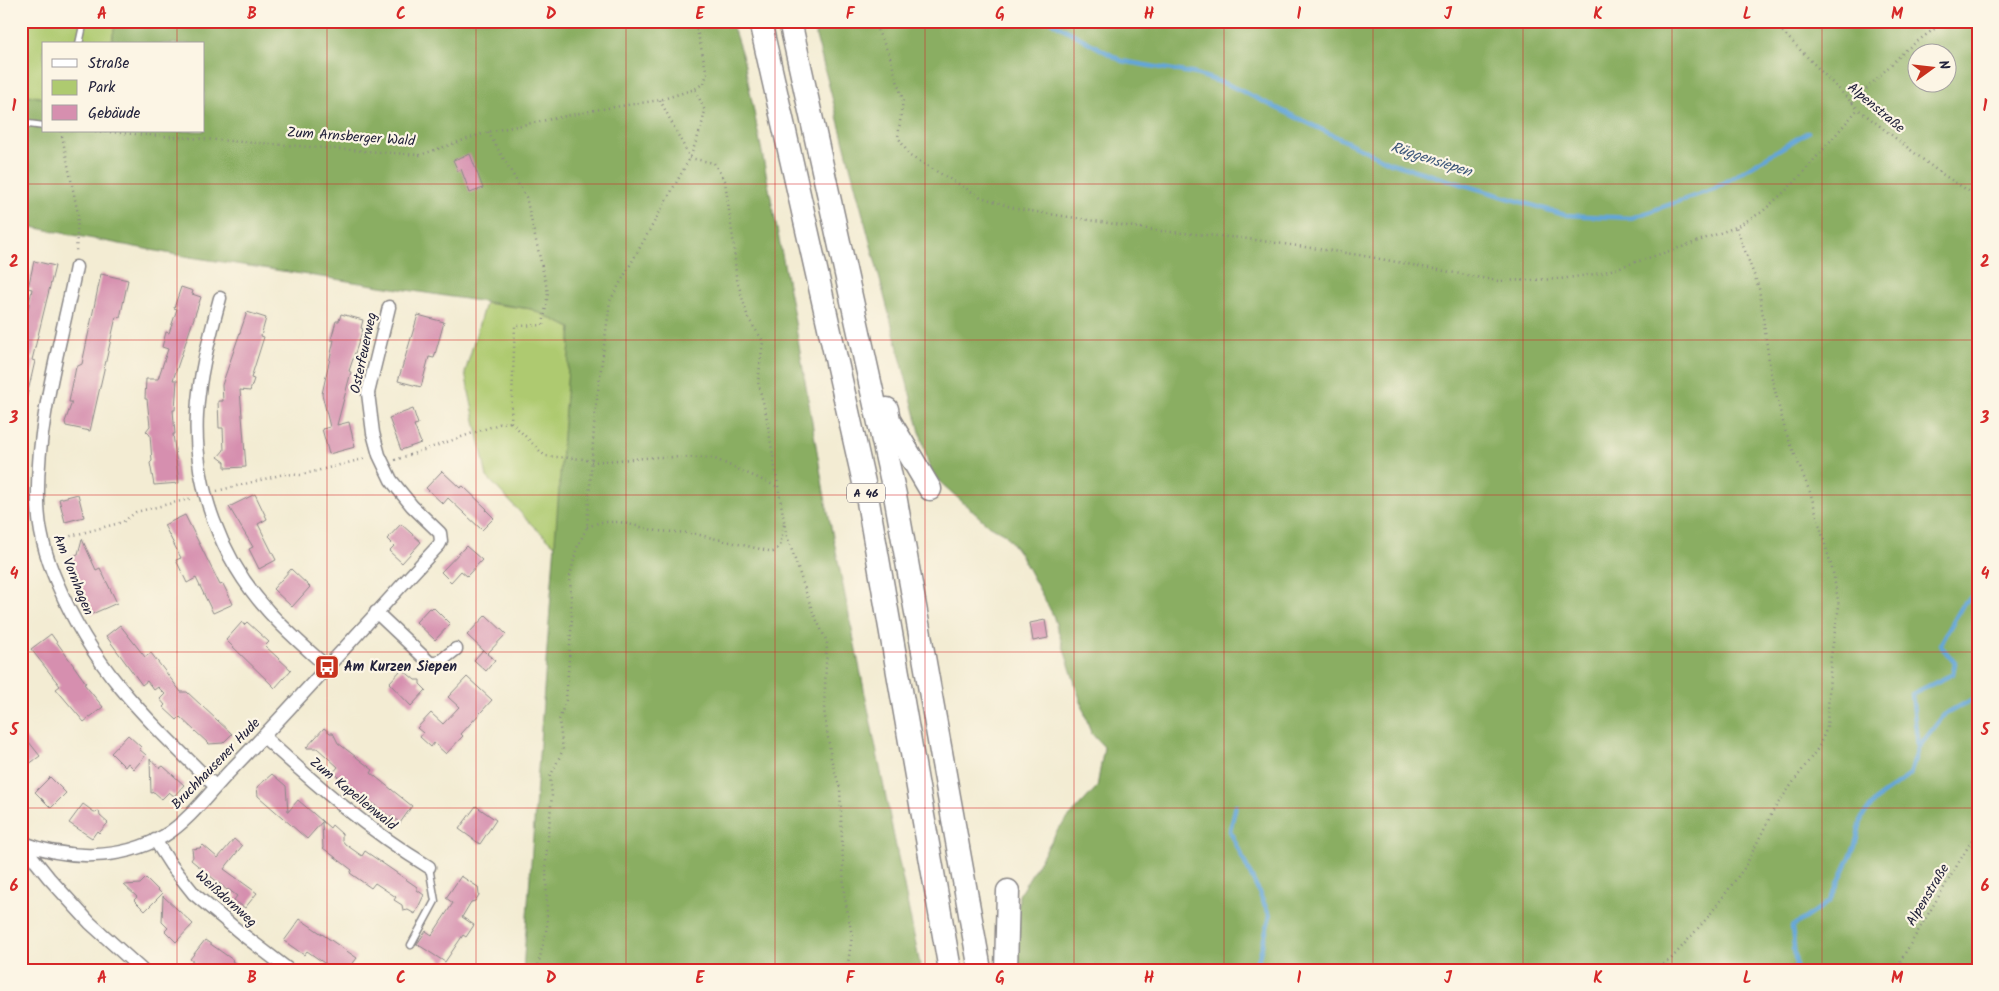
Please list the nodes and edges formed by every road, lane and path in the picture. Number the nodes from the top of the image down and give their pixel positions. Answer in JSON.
{"nodes":[{"id":1,"x":84,"y":21,"type":"edge"},
{"id":2,"x":695,"y":21,"type":"edge"},
{"id":3,"x":760,"y":21,"type":"edge"},
{"id":4,"x":790,"y":21,"type":"edge"},
{"id":5,"x":873,"y":21,"type":"edge"},
{"id":6,"x":1772,"y":21,"type":"edge"},
{"id":7,"x":1945,"y":21,"type":"edge"},
{"id":8,"x":79,"y":42,"type":"edge"},
{"id":9,"x":696,"y":88,"type":"junction"},
{"id":10,"x":660,"y":100,"type":"junction"},
{"id":11,"x":1852,"y":103,"type":"junction"},
{"id":12,"x":1858,"y":109,"type":"junction"},
{"id":13,"x":21,"y":123,"type":"edge"},
{"id":14,"x":42,"y":126,"type":"edge"},
{"id":15,"x":61,"y":132,"type":"edge"},
{"id":16,"x":109,"y":132,"type":"edge"},
{"id":17,"x":488,"y":132,"type":"junction"},
{"id":18,"x":690,"y":158,"type":"junction"},
{"id":19,"x":1978,"y":197,"type":"edge"},
{"id":20,"x":1736,"y":227,"type":"junction"},
{"id":21,"x":76,"y":267,"type":"joint"},
{"id":22,"x":846,"y":272,"type":"junction"},
{"id":23,"x":220,"y":298,"type":"dead end"},
{"id":24,"x":389,"y":307,"type":"dead end"},
{"id":25,"x":511,"y":422,"type":"junction"},
{"id":26,"x":379,"y":455,"type":"junction"},
{"id":27,"x":592,"y":462,"type":"junction"},
{"id":28,"x":778,"y":487,"type":"junction"},
{"id":29,"x":930,"y":489,"type":"dead end"},
{"id":30,"x":206,"y":494,"type":"junction"},
{"id":31,"x":784,"y":522,"type":"junction"},
{"id":32,"x":587,"y":527,"type":"junction"},
{"id":33,"x":43,"y":544,"type":"junction"},
{"id":34,"x":387,"y":601,"type":"joint"},
{"id":35,"x":376,"y":612,"type":"junction"},
{"id":36,"x":456,"y":649,"type":"dead end"},
{"id":37,"x":327,"y":667,"type":"junction"},
{"id":38,"x":264,"y":737,"type":"junction"},
{"id":39,"x":216,"y":786,"type":"junction"},
{"id":40,"x":1978,"y":830,"type":"edge"},
{"id":41,"x":155,"y":840,"type":"junction"},
{"id":42,"x":21,"y":843,"type":"edge"},
{"id":43,"x":429,"y":867,"type":"joint"},
{"id":44,"x":1008,"y":891,"type":"dead end"},
{"id":45,"x":411,"y":945,"type":"dead end"},
{"id":46,"x":142,"y":970,"type":"edge"},
{"id":47,"x":289,"y":970,"type":"edge"},
{"id":48,"x":537,"y":970,"type":"edge"},
{"id":49,"x":847,"y":970,"type":"edge"},
{"id":50,"x":950,"y":970,"type":"edge"},
{"id":51,"x":980,"y":970,"type":"edge"},
{"id":52,"x":1006,"y":970,"type":"edge"},
{"id":53,"x":1655,"y":970,"type":"edge"},
{"id":54,"x":1895,"y":970,"type":"edge"}],
"edges":[{"from":1,"to":8,"type":"lane"},
{"from":2,"to":9,"type":"path"},
{"from":3,"to":50,"type":"highway","number":"A 46"},
{"from":4,"to":22,"type":"highway","number":"A 46"},
{"from":5,"to":20,"type":"path"},
{"from":6,"to":11,"type":"path","name":"Alpenstraße"},
{"from":7,"to":11,"type":"path"},
{"from":9,"to":10,"type":"path","name":"Zum Arnsberger Wald"},
{"from":9,"to":18,"type":"path"},
{"from":10,"to":17,"type":"path","name":"Zum Arnsberger Wald"},
{"from":10,"to":18,"type":"path"},
{"from":11,"to":12,"type":"path","name":"Alpenstraße"},
{"from":12,"to":19,"type":"path","name":"Alpenstraße"},
{"from":12,"to":20,"type":"path"},
{"from":13,"to":14,"type":"lane"},
{"from":15,"to":21,"type":"path"},
{"from":16,"to":17,"type":"path","name":"Zum Arnsberger Wald"},
{"from":17,"to":25,"type":"path"},
{"from":18,"to":27,"type":"path"},
{"from":18,"to":28,"type":"path"},
{"from":20,"to":53,"type":"path"},
{"from":21,"to":33,"type":"street","name":"Am Vornhagen"},
{"from":22,"to":29,"type":"highway"},
{"from":22,"to":51,"type":"highway","number":"A 46"},
{"from":23,"to":30,"type":"street"},
{"from":24,"to":26,"type":"street","name":"Osterfeuerweg"},
{"from":25,"to":26,"type":"path"},
{"from":25,"to":27,"type":"path"},
{"from":26,"to":30,"type":"path"},
{"from":26,"to":34,"type":"street","name":"Osterfeuerweg"},
{"from":27,"to":28,"type":"path"},
{"from":27,"to":32,"type":"path"},
{"from":28,"to":31,"type":"path"},
{"from":30,"to":33,"type":"path"},
{"from":30,"to":37,"type":"street"},
{"from":31,"to":32,"type":"path"},
{"from":31,"to":49,"type":"path"},
{"from":32,"to":48,"type":"path"},
{"from":33,"to":39,"type":"street","name":"Am Vornhagen"},
{"from":34,"to":35,"type":"street","name":"Bruchhausener Hude"},
{"from":35,"to":36,"type":"street"},
{"from":35,"to":37,"type":"street","name":"Bruchhausener Hude"},
{"from":37,"to":38,"type":"street","name":"Bruchhausener Hude"},
{"from":38,"to":39,"type":"street","name":"Bruchhausener Hude"},
{"from":38,"to":43,"type":"street","name":"Zum Kapellenwald"},
{"from":39,"to":41,"type":"street","name":"Bruchhausener Hude"},
{"from":40,"to":54,"type":"path","name":"Alpenstraße"},
{"from":41,"to":42,"type":"street","name":"Bruchhausener Hude"},
{"from":41,"to":47,"type":"street","name":"Weißdornweg"},
{"from":42,"to":46,"type":"street"},
{"from":43,"to":45,"type":"lane"},
{"from":44,"to":52,"type":"highway"}]}
